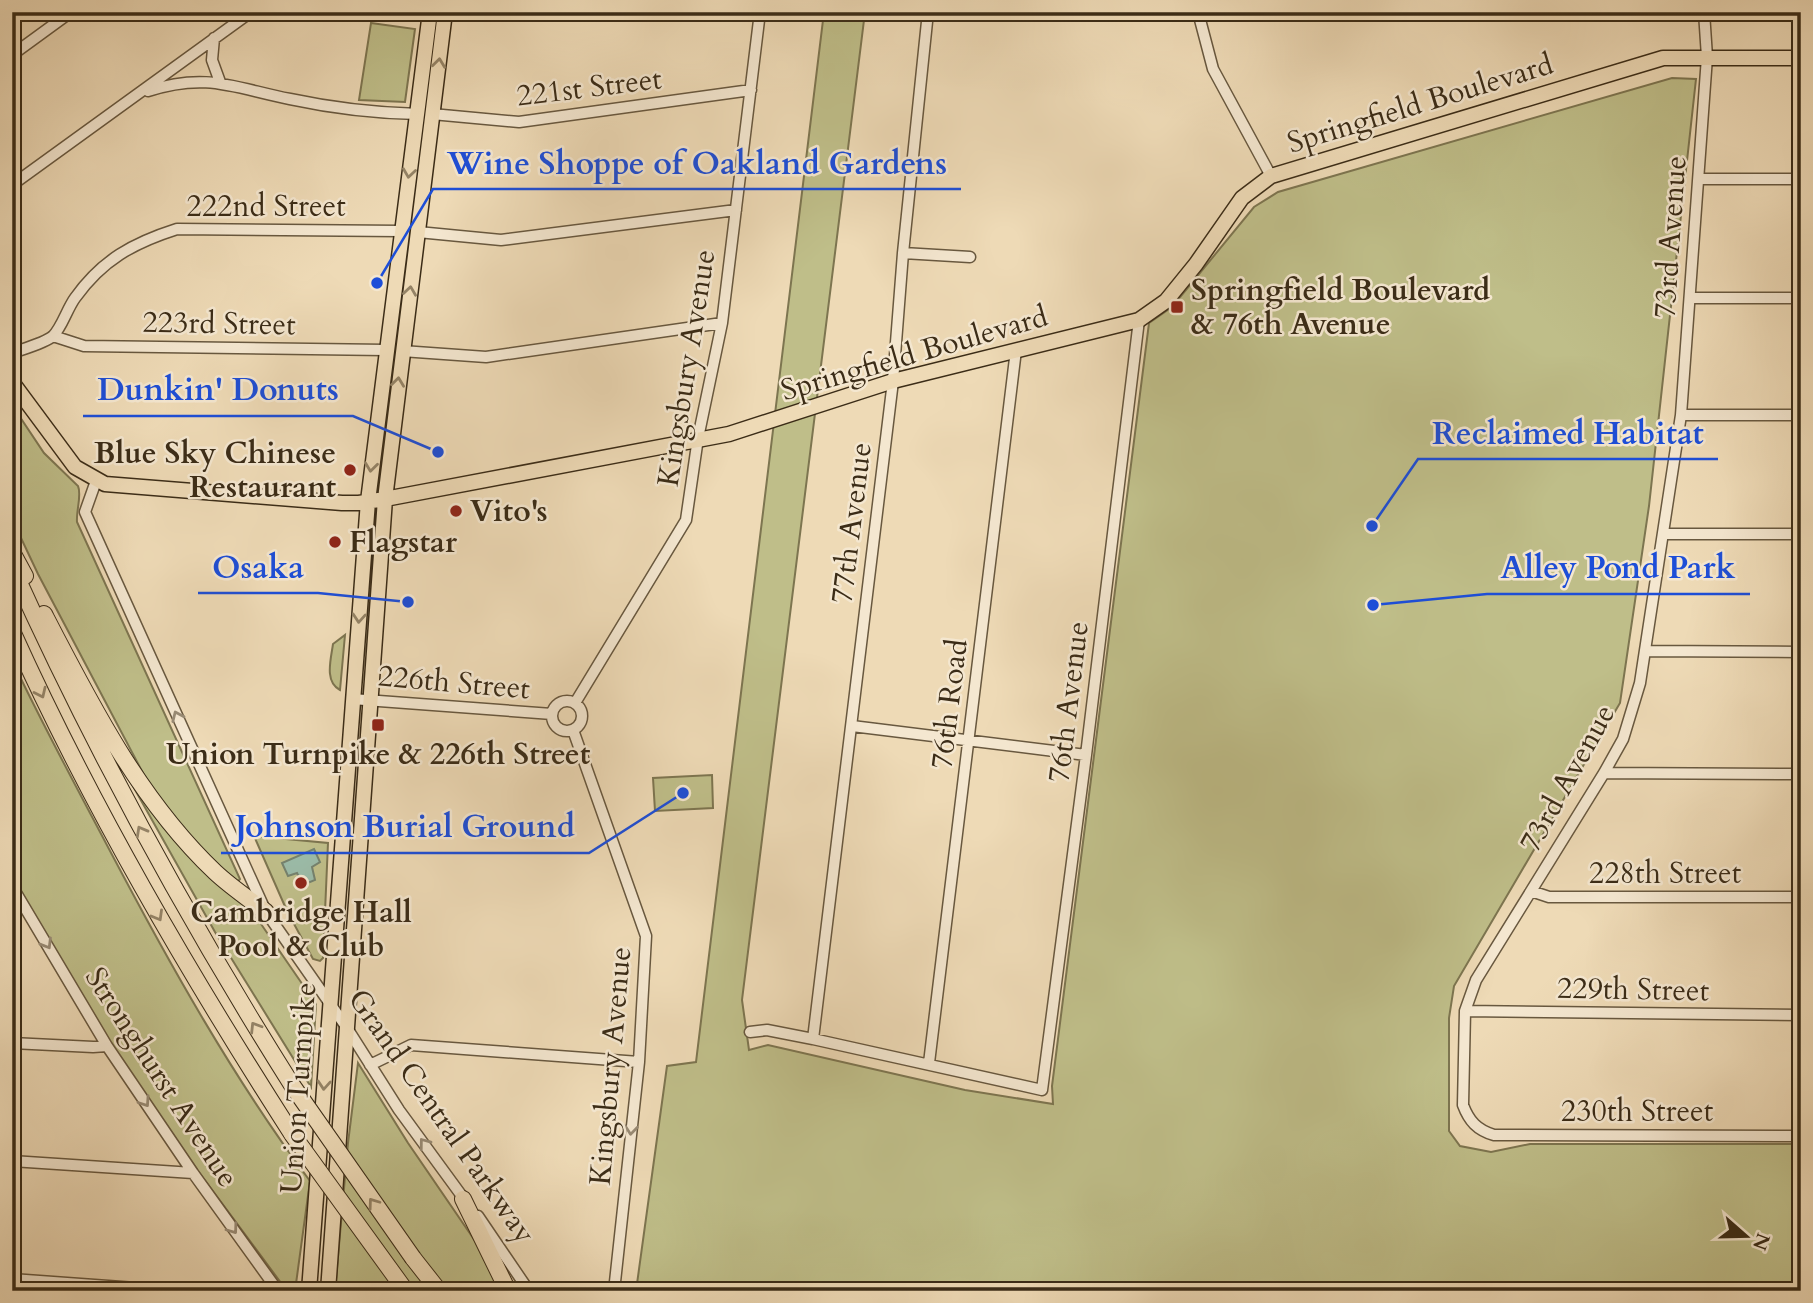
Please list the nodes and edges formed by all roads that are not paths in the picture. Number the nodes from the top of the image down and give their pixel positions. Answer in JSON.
{"nodes":[{"id":1,"x":71,"y":12,"type":"edge"},
{"id":2,"x":251,"y":12,"type":"edge"},
{"id":3,"x":430,"y":12,"type":"edge"},
{"id":4,"x":445,"y":12,"type":"edge"},
{"id":5,"x":760,"y":12,"type":"edge"},
{"id":6,"x":928,"y":12,"type":"edge"},
{"id":7,"x":1198,"y":12,"type":"edge"},
{"id":8,"x":1704,"y":12,"type":"edge"},
{"id":9,"x":214,"y":38,"type":"junction"},
{"id":10,"x":12,"y":55,"type":"edge"},
{"id":11,"x":1707,"y":57,"type":"junction"},
{"id":12,"x":1801,"y":58,"type":"edge"},
{"id":13,"x":220,"y":82,"type":"junction"},
{"id":14,"x":751,"y":90,"type":"junction"},
{"id":15,"x":139,"y":94,"type":"junction"},
{"id":16,"x":425,"y":114,"type":"junction"},
{"id":17,"x":1270,"y":176,"type":"junction"},
{"id":18,"x":1699,"y":179,"type":"junction"},
{"id":19,"x":1801,"y":179,"type":"edge"},
{"id":20,"x":12,"y":185,"type":"edge"},
{"id":21,"x":736,"y":210,"type":"junction"},
{"id":22,"x":401,"y":231,"type":"junction"},
{"id":23,"x":418,"y":232,"type":"junction"},
{"id":24,"x":903,"y":253,"type":"junction"},
{"id":25,"x":970,"y":257,"type":"dead end"},
{"id":26,"x":1690,"y":298,"type":"junction"},
{"id":27,"x":1801,"y":298,"type":"edge"},
{"id":28,"x":1139,"y":320,"type":"junction"},
{"id":29,"x":722,"y":323,"type":"junction"},
{"id":30,"x":53,"y":336,"type":"junction"},
{"id":31,"x":386,"y":350,"type":"junction"},
{"id":32,"x":1016,"y":350,"type":"junction"},
{"id":33,"x":402,"y":351,"type":"junction"},
{"id":34,"x":12,"y":353,"type":"edge"},
{"id":35,"x":12,"y":382,"type":"edge"},
{"id":36,"x":893,"y":382,"type":"junction"},
{"id":37,"x":1681,"y":415,"type":"junction"},
{"id":38,"x":1801,"y":415,"type":"edge"},
{"id":39,"x":698,"y":438,"type":"junction"},
{"id":40,"x":96,"y":481,"type":"junction"},
{"id":41,"x":385,"y":499,"type":"junction"},
{"id":42,"x":368,"y":501,"type":"junction"},
{"id":43,"x":1663,"y":534,"type":"junction"},
{"id":44,"x":1801,"y":534,"type":"edge"},
{"id":45,"x":12,"y":552,"type":"edge"},
{"id":46,"x":12,"y":568,"type":"edge"},
{"id":47,"x":12,"y":631,"type":"edge"},
{"id":48,"x":1646,"y":651,"type":"junction"},
{"id":49,"x":1801,"y":652,"type":"edge"},
{"id":50,"x":352,"y":699,"type":"junction"},
{"id":51,"x":371,"y":700,"type":"junction"},
{"id":52,"x":575,"y":703,"type":"junction"},
{"id":53,"x":552,"y":714,"type":"junction"},
{"id":54,"x":852,"y":726,"type":"junction"},
{"id":55,"x":573,"y":730,"type":"junction"},
{"id":56,"x":969,"y":740,"type":"junction"},
{"id":57,"x":1086,"y":755,"type":"junction"},
{"id":58,"x":1604,"y":774,"type":"junction"},
{"id":59,"x":1801,"y":774,"type":"edge"},
{"id":60,"x":12,"y":886,"type":"edge"},
{"id":61,"x":1531,"y":891,"type":"junction"},
{"id":62,"x":1801,"y":897,"type":"edge"},
{"id":63,"x":266,"y":912,"type":"junction"},
{"id":64,"x":330,"y":1003,"type":"junction"},
{"id":65,"x":1465,"y":1011,"type":"junction"},
{"id":66,"x":1801,"y":1015,"type":"edge"},
{"id":67,"x":347,"y":1028,"type":"junction"},
{"id":68,"x":750,"y":1032,"type":"dead end"},
{"id":69,"x":813,"y":1039,"type":"junction"},
{"id":70,"x":12,"y":1043,"type":"edge"},
{"id":71,"x":107,"y":1046,"type":"junction"},
{"id":72,"x":639,"y":1062,"type":"junction"},
{"id":73,"x":929,"y":1063,"type":"junction"},
{"id":74,"x":370,"y":1065,"type":"junction"},
{"id":75,"x":1476,"y":1126,"type":"joint"},
{"id":76,"x":1801,"y":1136,"type":"edge"},
{"id":77,"x":12,"y":1161,"type":"edge"},
{"id":78,"x":193,"y":1173,"type":"junction"},
{"id":79,"x":463,"y":1199,"type":"junction"},
{"id":80,"x":12,"y":1279,"type":"edge"},
{"id":81,"x":406,"y":1290,"type":"edge"},
{"id":82,"x":177,"y":1291,"type":"edge"},
{"id":83,"x":278,"y":1291,"type":"edge"},
{"id":84,"x":309,"y":1291,"type":"edge"},
{"id":85,"x":328,"y":1291,"type":"edge"},
{"id":86,"x":439,"y":1291,"type":"edge"},
{"id":87,"x":509,"y":1291,"type":"edge"},
{"id":88,"x":529,"y":1291,"type":"edge"},
{"id":89,"x":614,"y":1291,"type":"edge"}],
"edges":[{"from":1,"to":10,"type":"street"},
{"from":2,"to":9,"type":"street"},
{"from":3,"to":16,"type":"main road","name":"Union Turnpike"},
{"from":16,"to":4,"type":"main road","name":"Union Turnpike","one_way":true},
{"from":5,"to":14,"type":"street","name":"Kingsbury Avenue"},
{"from":6,"to":24,"type":"street","name":"77th Avenue"},
{"from":7,"to":17,"type":"street"},
{"from":8,"to":11,"type":"street","name":"73rd Avenue"},
{"from":9,"to":13,"type":"street"},
{"from":9,"to":15,"type":"street"},
{"from":11,"to":12,"type":"main road","name":"Springfield Boulevard"},
{"from":11,"to":17,"type":"main road","name":"Springfield Boulevard"},
{"from":11,"to":18,"type":"street","name":"73rd Avenue"},
{"from":13,"to":15,"type":"street","name":"221st Street"},
{"from":13,"to":16,"type":"street","name":"221st Street"},
{"from":14,"to":16,"type":"street","name":"221st Street"},
{"from":14,"to":21,"type":"street","name":"Kingsbury Avenue"},
{"from":15,"to":20,"type":"street"},
{"from":16,"to":22,"type":"main road","name":"Union Turnpike","one_way":true},
{"from":16,"to":23,"type":"main road","name":"Union Turnpike"},
{"from":17,"to":28,"type":"main road","name":"Springfield Boulevard"},
{"from":18,"to":19,"type":"street"},
{"from":18,"to":26,"type":"street","name":"73rd Avenue"},
{"from":21,"to":23,"type":"street"},
{"from":21,"to":29,"type":"street","name":"Kingsbury Avenue"},
{"from":22,"to":30,"type":"street","name":"222nd Street"},
{"from":22,"to":31,"type":"main road","name":"Union Turnpike"},
{"from":33,"to":23,"type":"main road","name":"Union Turnpike","one_way":true},
{"from":24,"to":25,"type":"street"},
{"from":24,"to":36,"type":"street","name":"77th Avenue"},
{"from":26,"to":27,"type":"street"},
{"from":26,"to":37,"type":"street","name":"73rd Avenue"},
{"from":28,"to":32,"type":"main road","name":"Springfield Boulevard"},
{"from":28,"to":57,"type":"street","name":"76th Avenue"},
{"from":29,"to":33,"type":"street"},
{"from":29,"to":39,"type":"street","name":"Kingsbury Avenue"},
{"from":30,"to":31,"type":"street","name":"223rd Street"},
{"from":30,"to":34,"type":"street"},
{"from":31,"to":42,"type":"main road","name":"Union Turnpike","one_way":true},
{"from":32,"to":36,"type":"main road","name":"Springfield Boulevard"},
{"from":32,"to":56,"type":"street","name":"76th Road"},
{"from":41,"to":33,"type":"main road","name":"Union Turnpike","one_way":true},
{"from":35,"to":40,"type":"main road"},
{"from":36,"to":39,"type":"main road","name":"Springfield Boulevard"},
{"from":36,"to":54,"type":"street","name":"77th Avenue"},
{"from":37,"to":38,"type":"street"},
{"from":37,"to":43,"type":"street","name":"73rd Avenue"},
{"from":39,"to":41,"type":"main road","name":"Springfield Boulevard"},
{"from":39,"to":52,"type":"street","name":"Kingsbury Avenue"},
{"from":40,"to":42,"type":"main road","name":"Springfield Boulevard"},
{"from":63,"to":40,"type":"street","name":"Grand Central Parkway","one_way":true},
{"from":41,"to":42,"type":"main road","name":"Springfield Boulevard"},
{"from":41,"to":51,"type":"main road","name":"Union Turnpike"},
{"from":42,"to":50,"type":"main road","name":"Union Turnpike","one_way":true},
{"from":43,"to":44,"type":"street"},
{"from":43,"to":48,"type":"street","name":"73rd Avenue"},
{"from":45,"to":63,"type":"highway"},
{"from":86,"to":46,"type":"highway","one_way":true,"bridge":true},
{"from":47,"to":81,"type":"highway","one_way":true,"bridge":true},
{"from":48,"to":49,"type":"street"},
{"from":48,"to":58,"type":"street","name":"73rd Avenue"},
{"from":50,"to":51,"type":"street","name":"226th Street"},
{"from":50,"to":64,"type":"main road","name":"Union Turnpike"},
{"from":51,"to":53,"type":"street","name":"226th Street"},
{"from":51,"to":67,"type":"main road","name":"Union Turnpike"},
{"from":52,"to":53,"type":"street"},
{"from":52,"to":55,"type":"street"},
{"from":53,"to":55,"type":"street"},
{"from":54,"to":56,"type":"street"},
{"from":54,"to":69,"type":"street","name":"77th Avenue"},
{"from":55,"to":72,"type":"street","name":"Kingsbury Avenue"},
{"from":56,"to":57,"type":"street"},
{"from":56,"to":73,"type":"street","name":"76th Road"},
{"from":57,"to":73,"type":"street","name":"76th Avenue"},
{"from":58,"to":59,"type":"street"},
{"from":58,"to":61,"type":"street","name":"73rd Avenue"},
{"from":60,"to":71,"type":"street","name":"Stronghurst Avenue","one_way":true},
{"from":61,"to":62,"type":"street","name":"228th Street"},
{"from":61,"to":65,"type":"street","name":"73rd Avenue"},
{"from":63,"to":64,"type":"street","name":"Grand Central Parkway"},
{"from":64,"to":67,"type":"street","name":"Grand Central Parkway"},
{"from":64,"to":84,"type":"main road","name":"Union Turnpike","one_way":true},
{"from":65,"to":66,"type":"street","name":"229th Street"},
{"from":65,"to":75,"type":"street","name":"73rd Avenue"},
{"from":67,"to":74,"type":"street","name":"Grand Central Parkway"},
{"from":67,"to":85,"type":"main road","name":"Union Turnpike"},
{"from":68,"to":69,"type":"street"},
{"from":69,"to":73,"type":"street"},
{"from":70,"to":71,"type":"street"},
{"from":71,"to":78,"type":"street","name":"Stronghurst Avenue","one_way":true},
{"from":72,"to":74,"type":"street"},
{"from":72,"to":89,"type":"street","name":"Kingsbury Avenue","one_way":true},
{"from":79,"to":74,"type":"street","name":"Grand Central Parkway","one_way":true},
{"from":75,"to":76,"type":"street","name":"230th Street"},
{"from":77,"to":78,"type":"street"},
{"from":78,"to":83,"type":"street","name":"Stronghurst Avenue","one_way":true},
{"from":79,"to":87,"type":"highway"},
{"from":79,"to":88,"type":"street","name":"Grand Central Parkway"},
{"from":80,"to":82,"type":"street"}]}
